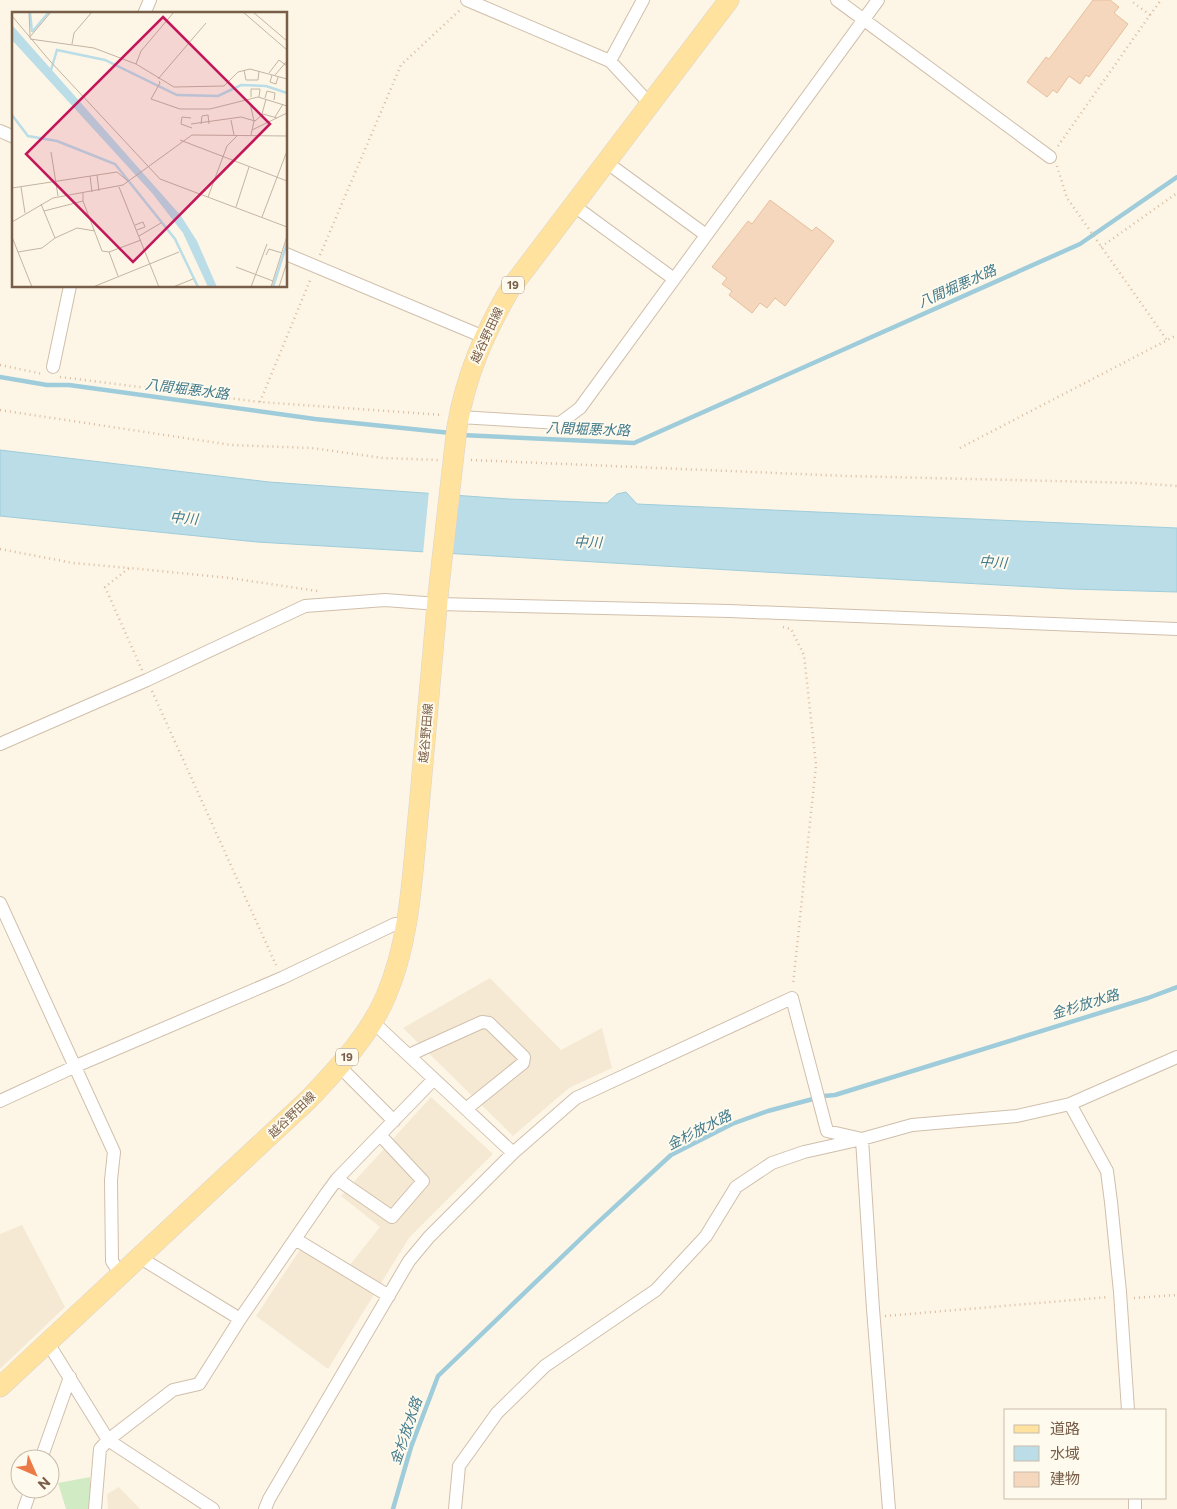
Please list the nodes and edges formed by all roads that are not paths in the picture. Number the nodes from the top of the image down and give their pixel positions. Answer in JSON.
{"nodes":[{"id":1,"x":150,"y":0,"type":"edge"},
{"id":2,"x":468,"y":0,"type":"edge"},
{"id":3,"x":643,"y":0,"type":"edge"},
{"id":4,"x":728,"y":0,"type":"edge"},
{"id":5,"x":837,"y":0,"type":"edge"},
{"id":6,"x":878,"y":0,"type":"edge"},
{"id":7,"x":145,"y":12,"type":"edge"},
{"id":8,"x":864,"y":19,"type":"junction"},
{"id":9,"x":610,"y":61,"type":"junction"},
{"id":10,"x":650,"y":103,"type":"junction"},
{"id":11,"x":0,"y":131,"type":"edge"},
{"id":12,"x":12,"y":136,"type":"edge"},
{"id":13,"x":1050,"y":157,"type":"road end"},
{"id":14,"x":606,"y":162,"type":"junction"},
{"id":15,"x":573,"y":205,"type":"junction"},
{"id":16,"x":706,"y":235,"type":"junction"},
{"id":17,"x":288,"y":255,"type":"edge"},
{"id":18,"x":674,"y":279,"type":"junction"},
{"id":19,"x":70,"y":288,"type":"edge"},
{"id":20,"x":484,"y":337,"type":"junction"},
{"id":21,"x":53,"y":367,"type":"dead end"},
{"id":22,"x":458,"y":422,"type":"junction"},
{"id":23,"x":438,"y":600,"type":"junction"},
{"id":24,"x":1177,"y":629,"type":"edge"},
{"id":25,"x":0,"y":744,"type":"edge"},
{"id":26,"x":0,"y":903,"type":"edge"},
{"id":27,"x":406,"y":925,"type":"junction"},
{"id":28,"x":373,"y":1022,"type":"junction"},
{"id":29,"x":408,"y":1055,"type":"junction"},
{"id":30,"x":1177,"y":1057,"type":"edge"},
{"id":31,"x":76,"y":1066,"type":"junction"},
{"id":32,"x":339,"y":1066,"type":"junction"},
{"id":33,"x":434,"y":1080,"type":"junction"},
{"id":34,"x":0,"y":1101,"type":"edge"},
{"id":35,"x":1070,"y":1104,"type":"junction"},
{"id":36,"x":466,"y":1109,"type":"junction"},
{"id":37,"x":394,"y":1121,"type":"junction"},
{"id":38,"x":380,"y":1135,"type":"junction"},
{"id":39,"x":862,"y":1139,"type":"junction"},
{"id":40,"x":513,"y":1153,"type":"junction"},
{"id":41,"x":337,"y":1179,"type":"junction"},
{"id":42,"x":294,"y":1239,"type":"junction"},
{"id":43,"x":139,"y":1257,"type":"junction"},
{"id":44,"x":120,"y":1274,"type":"junction"},
{"id":45,"x":389,"y":1296,"type":"junction"},
{"id":46,"x":240,"y":1319,"type":"junction"},
{"id":47,"x":48,"y":1343,"type":"junction"},
{"id":48,"x":70,"y":1376,"type":"junction"},
{"id":49,"x":0,"y":1387,"type":"edge"},
{"id":50,"x":1128,"y":1409,"type":"edge"},
{"id":51,"x":108,"y":1440,"type":"junction"},
{"id":52,"x":44,"y":1449,"type":"edge"},
{"id":53,"x":95,"y":1509,"type":"edge"},
{"id":54,"x":213,"y":1509,"type":"edge"},
{"id":55,"x":265,"y":1509,"type":"edge"},
{"id":56,"x":455,"y":1509,"type":"edge"},
{"id":57,"x":889,"y":1509,"type":"edge"}],
"edges":[{"from":1,"to":7,"type":"street"},
{"from":2,"to":9,"type":"street"},
{"from":3,"to":9,"type":"street"},
{"from":4,"to":10,"type":"main road","name":"越谷野田線","number":"19"},
{"from":5,"to":8,"type":"street"},
{"from":6,"to":8,"type":"street"},
{"from":8,"to":13,"type":"street"},
{"from":8,"to":16,"type":"street"},
{"from":9,"to":10,"type":"street"},
{"from":10,"to":14,"type":"main road","name":"越谷野田線","number":"19"},
{"from":11,"to":12,"type":"street"},
{"from":14,"to":15,"type":"main road","name":"越谷野田線","number":"19"},
{"from":14,"to":16,"type":"street"},
{"from":15,"to":18,"type":"street"},
{"from":15,"to":20,"type":"main road","name":"越谷野田線","number":"19"},
{"from":16,"to":18,"type":"street"},
{"from":17,"to":20,"type":"street"},
{"from":18,"to":22,"type":"street"},
{"from":19,"to":21,"type":"street"},
{"from":20,"to":22,"type":"main road","name":"越谷野田線","number":"19"},
{"from":22,"to":23,"type":"main road","name":"越谷野田線","number":"19","bridge":true},
{"from":23,"to":24,"type":"street"},
{"from":23,"to":25,"type":"street"},
{"from":23,"to":27,"type":"main road","name":"越谷野田線","number":"19"},
{"from":26,"to":31,"type":"street"},
{"from":27,"to":28,"type":"main road","name":"越谷野田線","number":"19"},
{"from":27,"to":31,"type":"street"},
{"from":28,"to":29,"type":"street"},
{"from":28,"to":32,"type":"main road","name":"越谷野田線","number":"19"},
{"from":29,"to":33,"type":"street"},
{"from":29,"to":36,"type":"street"},
{"from":30,"to":35,"type":"street"},
{"from":31,"to":34,"type":"street"},
{"from":31,"to":44,"type":"street"},
{"from":32,"to":37,"type":"street"},
{"from":32,"to":43,"type":"main road","name":"越谷野田線","number":"19"},
{"from":33,"to":36,"type":"street"},
{"from":33,"to":37,"type":"street"},
{"from":35,"to":39,"type":"street"},
{"from":35,"to":50,"type":"street"},
{"from":36,"to":40,"type":"street"},
{"from":37,"to":38,"type":"street"},
{"from":38,"to":41,"type":"street"},
{"from":38,"to":41,"type":"street"},
{"from":39,"to":40,"type":"street"},
{"from":39,"to":56,"type":"street"},
{"from":39,"to":57,"type":"street"},
{"from":40,"to":45,"type":"street"},
{"from":41,"to":42,"type":"street"},
{"from":42,"to":45,"type":"street"},
{"from":42,"to":46,"type":"street"},
{"from":43,"to":44,"type":"main road","name":"越谷野田線","number":"19"},
{"from":43,"to":46,"type":"street"},
{"from":44,"to":47,"type":"main road","name":"越谷野田線","number":"19"},
{"from":45,"to":55,"type":"street"},
{"from":46,"to":51,"type":"street"},
{"from":47,"to":48,"type":"street"},
{"from":47,"to":49,"type":"main road","name":"越谷野田線","number":"19"},
{"from":48,"to":51,"type":"street"},
{"from":48,"to":52,"type":"street"},
{"from":51,"to":53,"type":"street"},
{"from":51,"to":54,"type":"street"}]}
